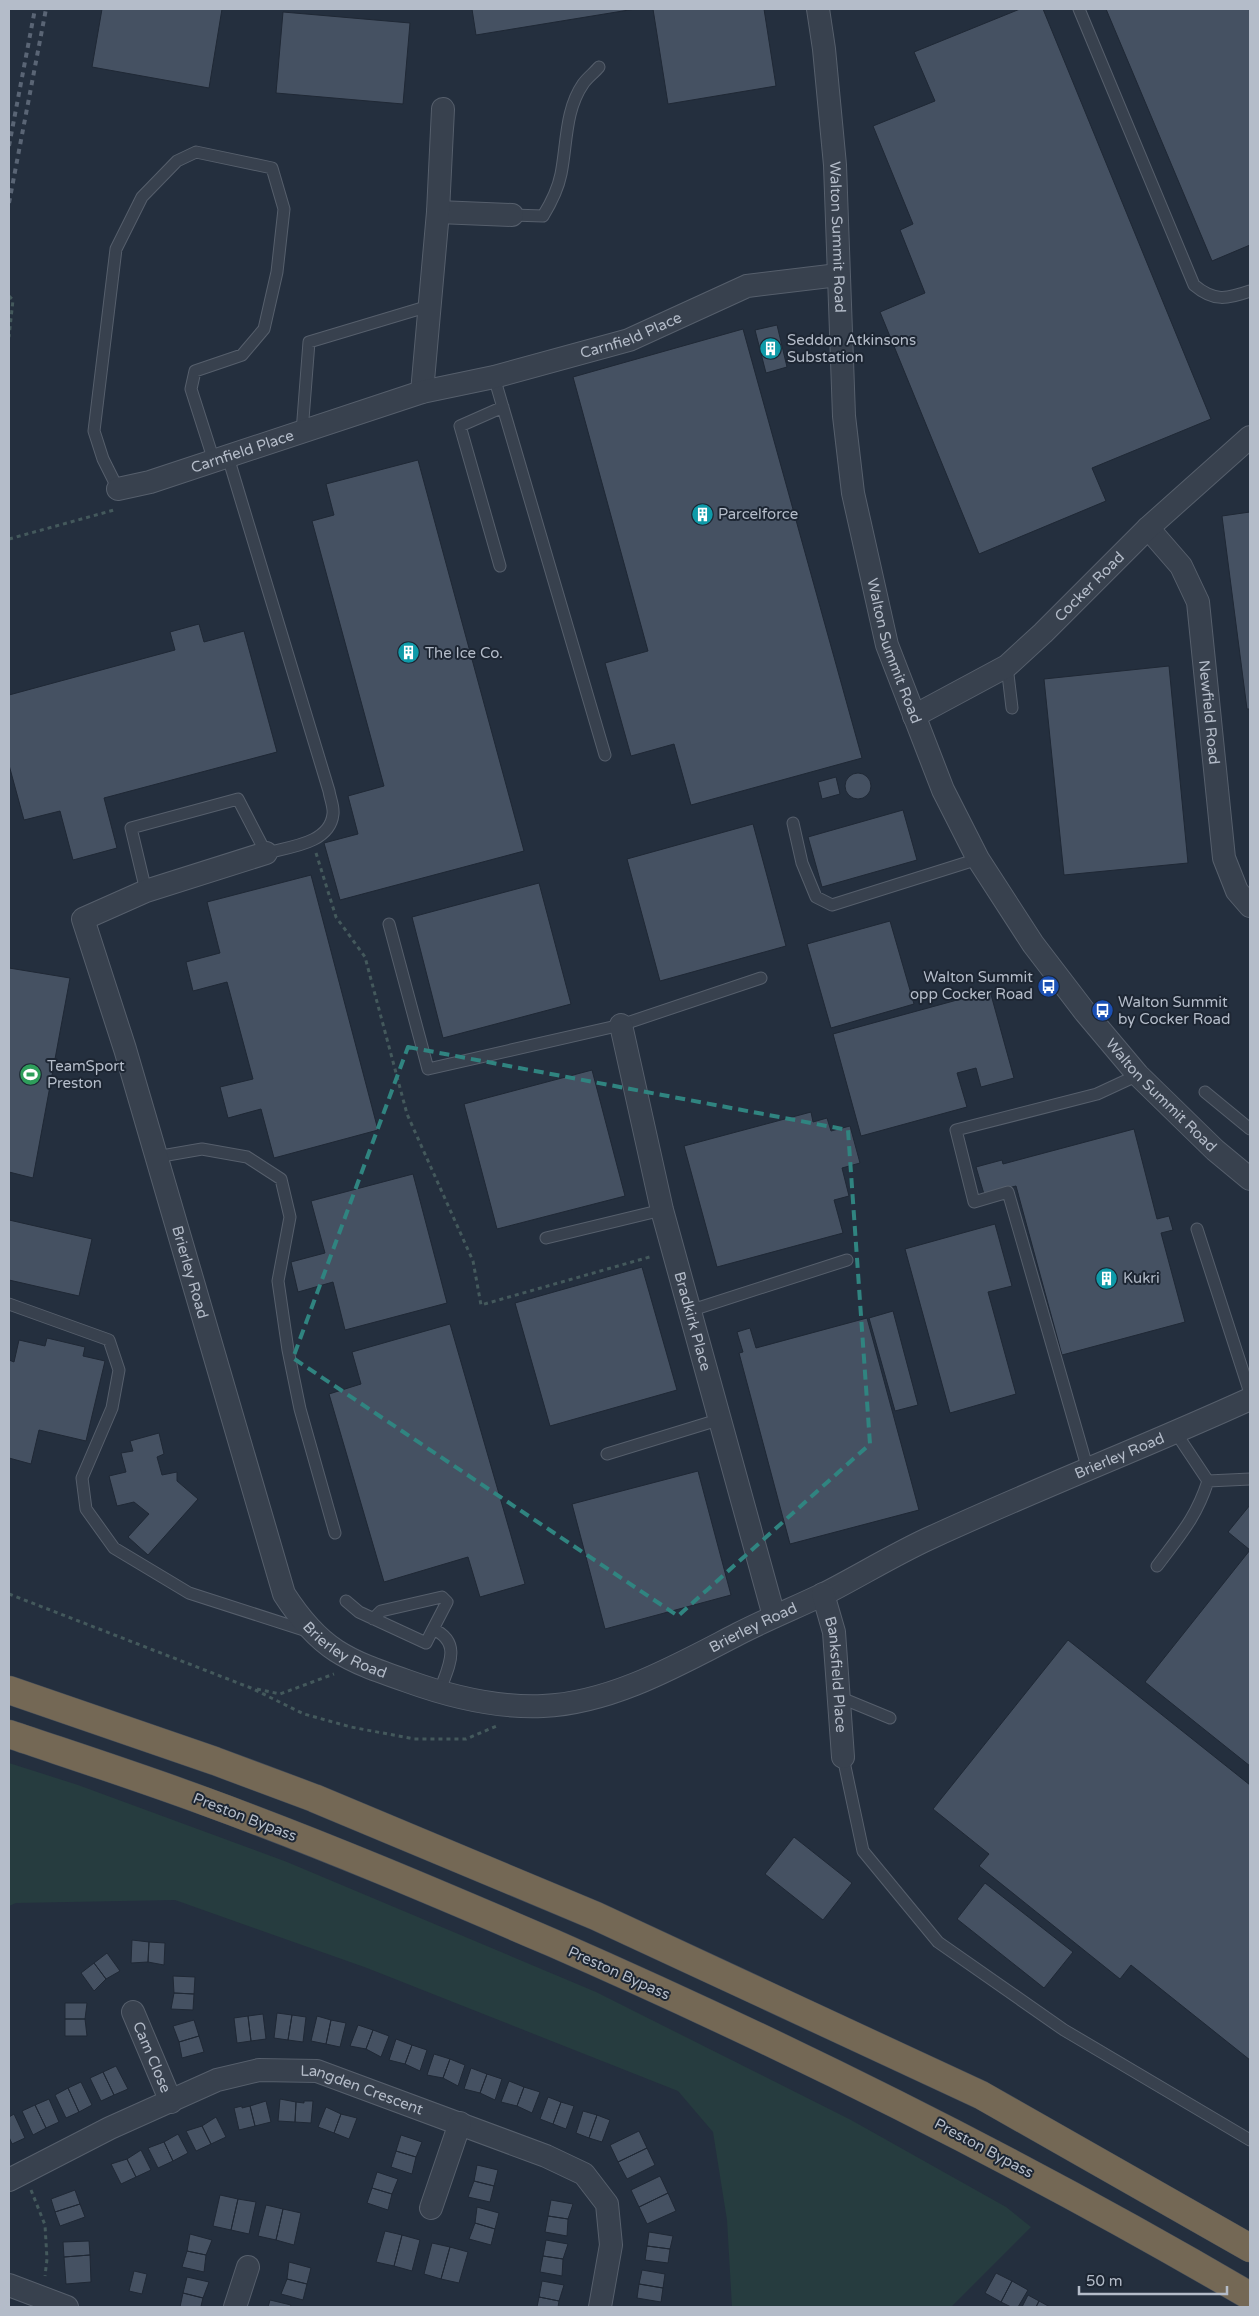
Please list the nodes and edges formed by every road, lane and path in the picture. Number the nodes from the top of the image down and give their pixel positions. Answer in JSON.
{"nodes":[{"id":1,"x":818,"y":9,"type":"edge"},
{"id":2,"x":1079,"y":9,"type":"edge"},
{"id":3,"x":599,"y":67,"type":"dead end"},
{"id":4,"x":444,"y":109,"type":"dead end"},
{"id":5,"x":438,"y":212,"type":"junction"},
{"id":6,"x":512,"y":216,"type":"joint"},
{"id":7,"x":838,"y":275,"type":"junction"},
{"id":8,"x":1250,"y":291,"type":"edge"},
{"id":9,"x":9,"y":296,"type":"edge"},
{"id":10,"x":430,"y":306,"type":"junction"},
{"id":11,"x":9,"y":337,"type":"edge"},
{"id":12,"x":494,"y":377,"type":"junction"},
{"id":13,"x":422,"y":392,"type":"junction"},
{"id":14,"x":503,"y":407,"type":"junction"},
{"id":15,"x":302,"y":432,"type":"junction"},
{"id":16,"x":1250,"y":437,"type":"edge"},
{"id":17,"x":221,"y":459,"type":"junction"},
{"id":18,"x":120,"y":498,"type":"junction"},
{"id":19,"x":1148,"y":528,"type":"junction"},
{"id":20,"x":9,"y":539,"type":"edge"},
{"id":21,"x":500,"y":566,"type":"dead end"},
{"id":22,"x":1007,"y":666,"type":"junction"},
{"id":23,"x":1012,"y":708,"type":"dead end"},
{"id":24,"x":914,"y":716,"type":"junction"},
{"id":25,"x":605,"y":755,"type":"dead end"},
{"id":26,"x":793,"y":823,"type":"dead end"},
{"id":27,"x":312,"y":841,"type":"junction"},
{"id":28,"x":266,"y":853,"type":"junction"},
{"id":29,"x":978,"y":858,"type":"junction"},
{"id":30,"x":146,"y":891,"type":"junction"},
{"id":31,"x":1250,"y":906,"type":"edge"},
{"id":32,"x":389,"y":924,"type":"dead end"},
{"id":33,"x":761,"y":978,"type":"dead end"},
{"id":34,"x":621,"y":1025,"type":"junction"},
{"id":35,"x":1138,"y":1075,"type":"junction"},
{"id":36,"x":1206,"y":1092,"type":"dead end"},
{"id":37,"x":1250,"y":1129,"type":"edge"},
{"id":38,"x":156,"y":1157,"type":"junction"},
{"id":39,"x":1250,"y":1179,"type":"edge"},
{"id":40,"x":662,"y":1210,"type":"junction"},
{"id":41,"x":1197,"y":1229,"type":"dead end"},
{"id":42,"x":546,"y":1238,"type":"dead end"},
{"id":43,"x":673,"y":1250,"type":"junction"},
{"id":44,"x":847,"y":1260,"type":"dead end"},
{"id":45,"x":9,"y":1304,"type":"edge"},
{"id":46,"x":689,"y":1311,"type":"junction"},
{"id":47,"x":1250,"y":1393,"type":"edge"},
{"id":48,"x":1250,"y":1399,"type":"edge"},
{"id":49,"x":721,"y":1420,"type":"junction"},
{"id":50,"x":1176,"y":1433,"type":"junction"},
{"id":51,"x":607,"y":1454,"type":"dead end"},
{"id":52,"x":1088,"y":1470,"type":"junction"},
{"id":53,"x":1250,"y":1479,"type":"edge"},
{"id":54,"x":1208,"y":1481,"type":"junction"},
{"id":55,"x":335,"y":1533,"type":"dead end"},
{"id":56,"x":1157,"y":1566,"type":"dead end"},
{"id":57,"x":9,"y":1594,"type":"edge"},
{"id":58,"x":823,"y":1594,"type":"junction"},
{"id":59,"x":346,"y":1601,"type":"dead end"},
{"id":60,"x":774,"y":1616,"type":"junction"},
{"id":61,"x":373,"y":1619,"type":"junction"},
{"id":62,"x":433,"y":1629,"type":"junction"},
{"id":63,"x":313,"y":1633,"type":"junction"},
{"id":64,"x":358,"y":1664,"type":"junction"},
{"id":65,"x":251,"y":1688,"type":"junction"},
{"id":66,"x":9,"y":1690,"type":"edge"},
{"id":67,"x":439,"y":1692,"type":"junction"},
{"id":68,"x":839,"y":1697,"type":"junction"},
{"id":69,"x":890,"y":1718,"type":"dead end"},
{"id":70,"x":502,"y":1724,"type":"dead end"},
{"id":71,"x":9,"y":1734,"type":"edge"},
{"id":72,"x":843,"y":1757,"type":"joint"},
{"id":73,"x":133,"y":2012,"type":"dead end"},
{"id":74,"x":171,"y":2102,"type":"junction"},
{"id":75,"x":460,"y":2123,"type":"junction"},
{"id":76,"x":1250,"y":2140,"type":"edge"},
{"id":77,"x":16,"y":2176,"type":"edge"},
{"id":78,"x":1171,"y":2202,"type":"junction"},
{"id":79,"x":430,"y":2208,"type":"dead end"},
{"id":80,"x":1250,"y":2231,"type":"edge"},
{"id":81,"x":1250,"y":2248,"type":"edge"},
{"id":82,"x":248,"y":2267,"type":"dead end"},
{"id":83,"x":1204,"y":2269,"type":"junction"},
{"id":84,"x":9,"y":2285,"type":"edge"},
{"id":85,"x":1250,"y":2296,"type":"edge"},
{"id":86,"x":42,"y":2298,"type":"junction"},
{"id":87,"x":67,"y":2307,"type":"edge"},
{"id":88,"x":235,"y":2307,"type":"edge"},
{"id":89,"x":600,"y":2307,"type":"edge"},
{"id":90,"x":1248,"y":2307,"type":"edge"}],
"edges":[{"from":1,"to":7,"type":"street","name":"Walton Summit Road"},
{"from":2,"to":8,"type":"lane"},
{"from":3,"to":6,"type":"lane"},
{"from":4,"to":5,"type":"street"},
{"from":5,"to":6,"type":"street"},
{"from":5,"to":10,"type":"street"},
{"from":7,"to":12,"type":"street","name":"Carnfield Place"},
{"from":7,"to":24,"type":"street","name":"Walton Summit Road"},
{"from":9,"to":11,"type":"path"},
{"from":10,"to":13,"type":"street"},
{"from":10,"to":15,"type":"lane"},
{"from":12,"to":13,"type":"street","name":"Carnfield Place"},
{"from":12,"to":14,"type":"lane"},
{"from":13,"to":15,"type":"street","name":"Carnfield Place"},
{"from":14,"to":21,"type":"lane"},
{"from":14,"to":25,"type":"lane"},
{"from":15,"to":17,"type":"street","name":"Carnfield Place"},
{"from":16,"to":19,"type":"street","name":"Cocker Road"},
{"from":17,"to":18,"type":"street","name":"Carnfield Place"},
{"from":17,"to":18,"type":"lane"},
{"from":17,"to":27,"type":"lane"},
{"from":18,"to":20,"type":"path"},
{"from":19,"to":22,"type":"street","name":"Cocker Road"},
{"from":19,"to":31,"type":"street","name":"Newfield Road"},
{"from":22,"to":23,"type":"lane"},
{"from":22,"to":24,"type":"street","name":"Cocker Road"},
{"from":24,"to":29,"type":"street","name":"Walton Summit Road"},
{"from":26,"to":29,"type":"lane"},
{"from":27,"to":28,"type":"lane"},
{"from":27,"to":43,"type":"path"},
{"from":28,"to":30,"type":"street","name":"Brierley Road"},
{"from":28,"to":30,"type":"lane"},
{"from":29,"to":35,"type":"street","name":"Walton Summit Road"},
{"from":30,"to":38,"type":"street","name":"Brierley Road"},
{"from":32,"to":34,"type":"lane"},
{"from":33,"to":34,"type":"lane"},
{"from":34,"to":40,"type":"street","name":"Bradkirk Place"},
{"from":35,"to":39,"type":"street","name":"Walton Summit Road"},
{"from":35,"to":52,"type":"lane"},
{"from":36,"to":37,"type":"lane"},
{"from":38,"to":55,"type":"lane"},
{"from":38,"to":63,"type":"street","name":"Brierley Road"},
{"from":40,"to":42,"type":"lane"},
{"from":40,"to":43,"type":"street","name":"Bradkirk Place"},
{"from":41,"to":47,"type":"lane"},
{"from":43,"to":46,"type":"street","name":"Bradkirk Place"},
{"from":44,"to":46,"type":"lane"},
{"from":45,"to":63,"type":"lane"},
{"from":46,"to":49,"type":"street","name":"Bradkirk Place"},
{"from":48,"to":50,"type":"street","name":"Brierley Road"},
{"from":49,"to":51,"type":"lane"},
{"from":49,"to":60,"type":"street","name":"Bradkirk Place"},
{"from":50,"to":52,"type":"street","name":"Brierley Road"},
{"from":50,"to":54,"type":"lane"},
{"from":52,"to":58,"type":"street","name":"Brierley Road"},
{"from":53,"to":54,"type":"lane"},
{"from":54,"to":56,"type":"lane"},
{"from":57,"to":65,"type":"path"},
{"from":58,"to":60,"type":"street","name":"Brierley Road"},
{"from":58,"to":68,"type":"street","name":"Banksfield Place"},
{"from":59,"to":61,"type":"lane"},
{"from":60,"to":67,"type":"street","name":"Brierley Road"},
{"from":61,"to":62,"type":"lane"},
{"from":61,"to":62,"type":"lane"},
{"from":62,"to":67,"type":"lane"},
{"from":63,"to":64,"type":"street","name":"Brierley Road"},
{"from":64,"to":65,"type":"path"},
{"from":64,"to":67,"type":"street","name":"Brierley Road"},
{"from":65,"to":70,"type":"path"},
{"from":66,"to":78,"type":"highway"},
{"from":68,"to":69,"type":"lane"},
{"from":68,"to":72,"type":"street","name":"Banksfield Place"},
{"from":71,"to":83,"type":"highway","name":"Preston Bypass"},
{"from":72,"to":76,"type":"lane"},
{"from":73,"to":74,"type":"street","name":"Cam Close"},
{"from":74,"to":75,"type":"street","name":"Langden Crescent"},
{"from":74,"to":77,"type":"street","name":"Langden Crescent"},
{"from":75,"to":79,"type":"street"},
{"from":75,"to":89,"type":"street","name":"Langden Crescent"},
{"from":77,"to":86,"type":"path"},
{"from":78,"to":80,"type":"highway"},
{"from":78,"to":81,"type":"highway"},
{"from":82,"to":88,"type":"street"},
{"from":83,"to":85,"type":"highway"},
{"from":83,"to":90,"type":"highway"},
{"from":84,"to":86,"type":"street"},
{"from":86,"to":87,"type":"street"}]}
